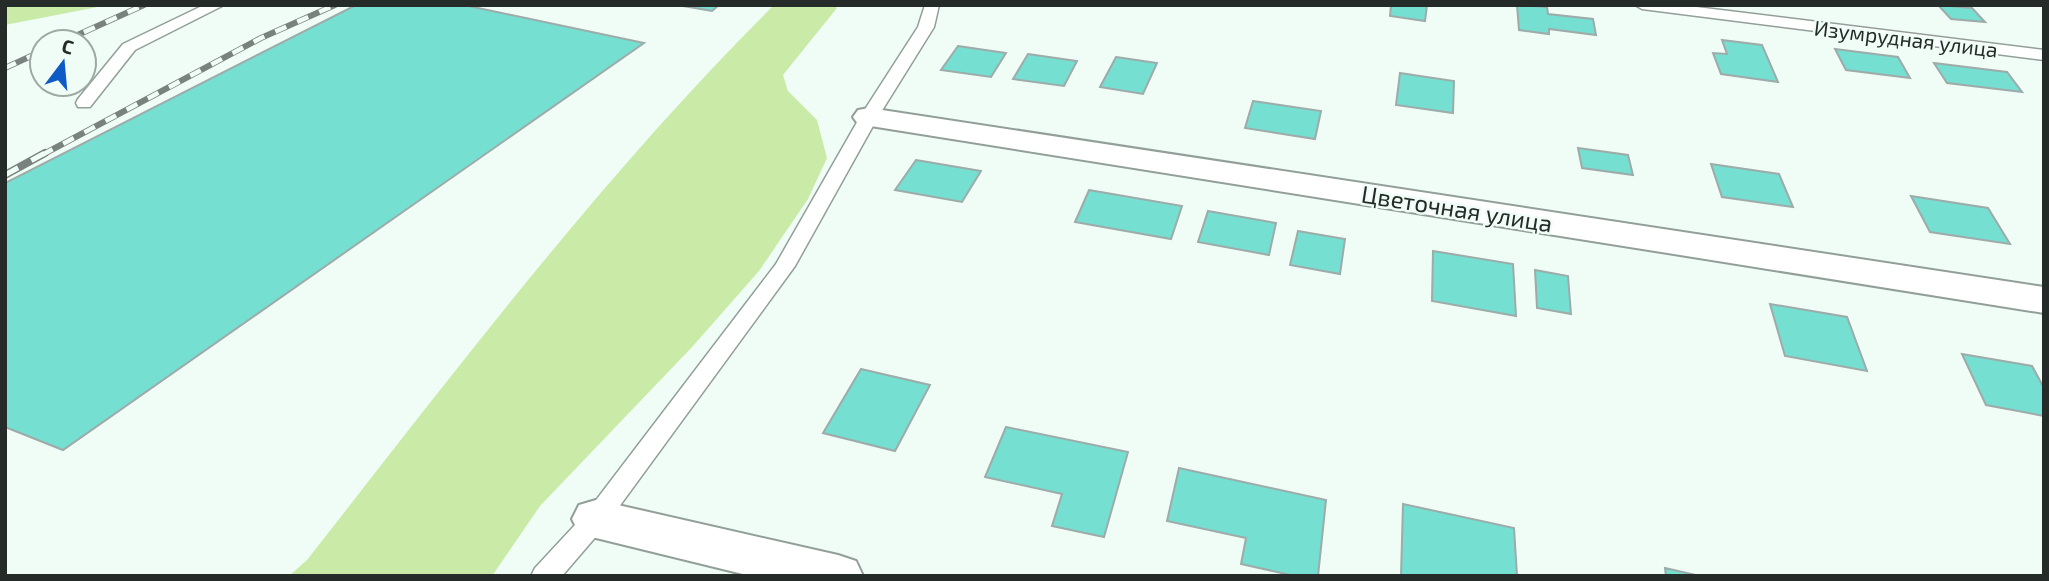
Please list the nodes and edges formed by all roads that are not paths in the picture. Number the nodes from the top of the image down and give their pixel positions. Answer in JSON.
{"nodes":[{"id":1,"x":217,"y":5,"type":"edge"},
{"id":2,"x":932,"y":5,"type":"edge"},
{"id":3,"x":1642,"y":5,"type":"edge"},
{"id":4,"x":2044,"y":55,"type":"edge"},
{"id":5,"x":84,"y":103,"type":"dead end"},
{"id":6,"x":869,"y":117,"type":"junction"},
{"id":7,"x":2044,"y":300,"type":"edge"},
{"id":8,"x":596,"y":519,"type":"junction"},
{"id":9,"x":545,"y":576,"type":"edge"},
{"id":10,"x":838,"y":576,"type":"edge"}],
"edges":[{"from":1,"to":5,"type":"lane"},
{"from":2,"to":6,"type":"lane"},
{"from":3,"to":4,"type":"lane","name":"Изумрудная улица"},
{"from":6,"to":7,"type":"street","name":"Цветочная улица"},
{"from":6,"to":8,"type":"lane"},
{"from":8,"to":9,"type":"lane"},
{"from":8,"to":10,"type":"street"}]}
